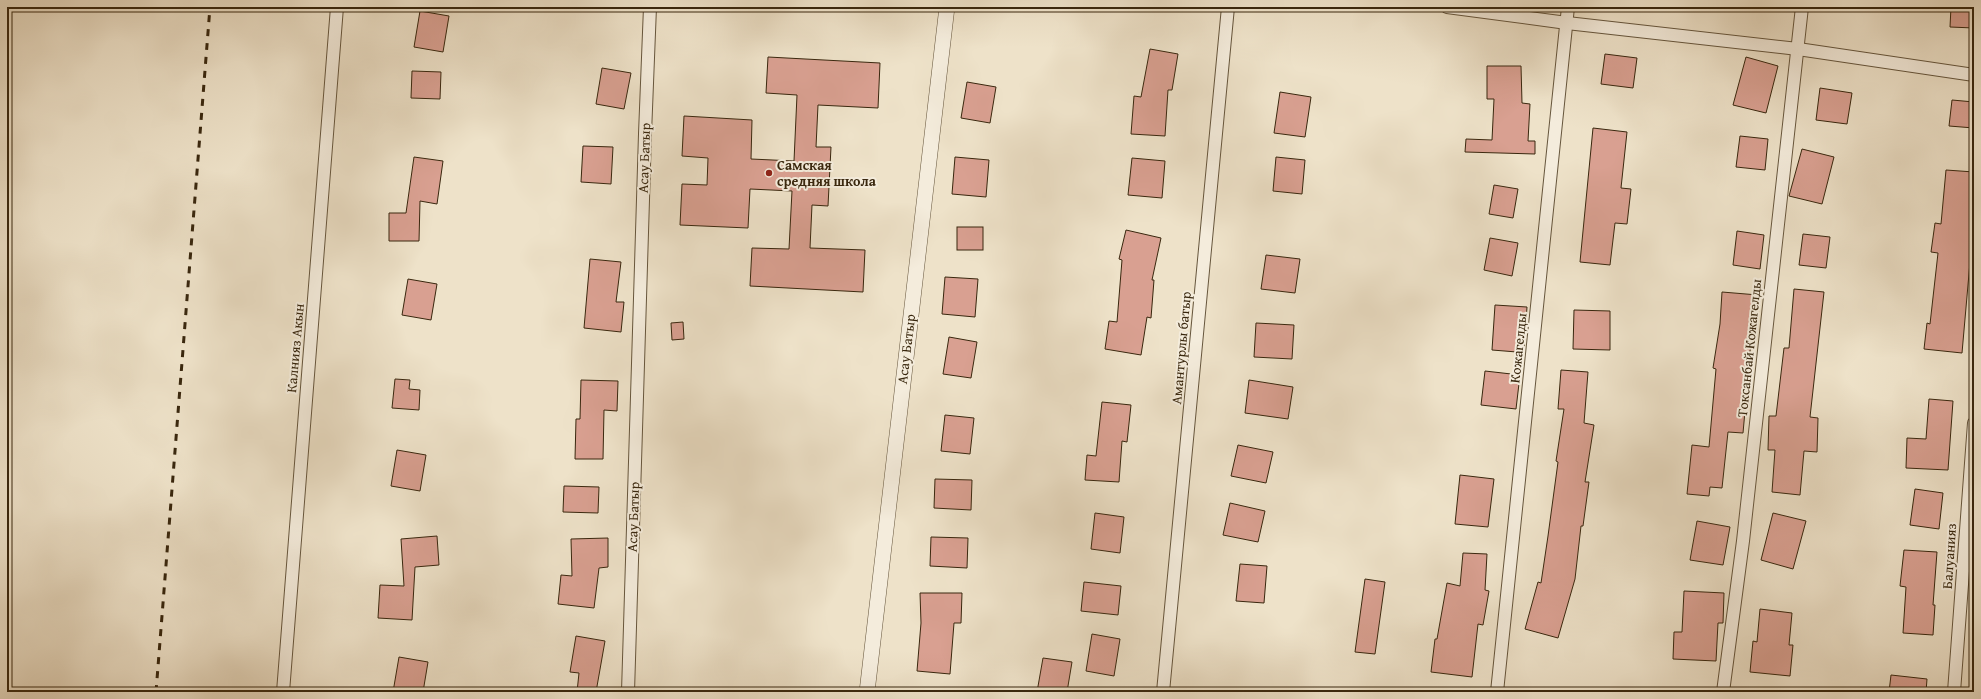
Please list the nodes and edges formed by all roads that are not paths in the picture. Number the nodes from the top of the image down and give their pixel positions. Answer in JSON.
{"nodes":[{"id":1,"x":337,"y":7,"type":"edge"},
{"id":2,"x":650,"y":7,"type":"edge"},
{"id":3,"x":947,"y":7,"type":"edge"},
{"id":4,"x":1228,"y":7,"type":"edge"},
{"id":5,"x":1447,"y":7,"type":"edge"},
{"id":6,"x":1568,"y":7,"type":"edge"},
{"id":7,"x":1802,"y":7,"type":"edge"},
{"id":8,"x":1567,"y":23,"type":"junction"},
{"id":9,"x":1798,"y":49,"type":"junction"},
{"id":10,"x":1974,"y":74,"type":"edge"},
{"id":11,"x":1974,"y":423,"type":"edge"},
{"id":12,"x":283,"y":692,"type":"edge"},
{"id":13,"x":628,"y":692,"type":"edge"},
{"id":14,"x":867,"y":692,"type":"edge"},
{"id":15,"x":1163,"y":692,"type":"edge"},
{"id":16,"x":1496,"y":692,"type":"edge"},
{"id":17,"x":1723,"y":692,"type":"edge"},
{"id":18,"x":1954,"y":692,"type":"edge"}],
"edges":[{"from":1,"to":12,"type":"street","name":"Калнияз Акын"},
{"from":2,"to":13,"type":"street","name":"Асау Батыр"},
{"from":3,"to":14,"type":"street","name":"Асау Батыр"},
{"from":4,"to":15,"type":"street","name":"Амантурлы батыр"},
{"from":5,"to":8,"type":"street"},
{"from":6,"to":8,"type":"street","name":"Кожагелды"},
{"from":7,"to":9,"type":"street","name":"Токсанбай Кожагелды"},
{"from":8,"to":9,"type":"street"},
{"from":8,"to":16,"type":"street","name":"Кожагелды"},
{"from":9,"to":10,"type":"street"},
{"from":9,"to":17,"type":"street","name":"Токсанбай Кожагелды"},
{"from":11,"to":18,"type":"street","name":"Балуанияз"}]}
